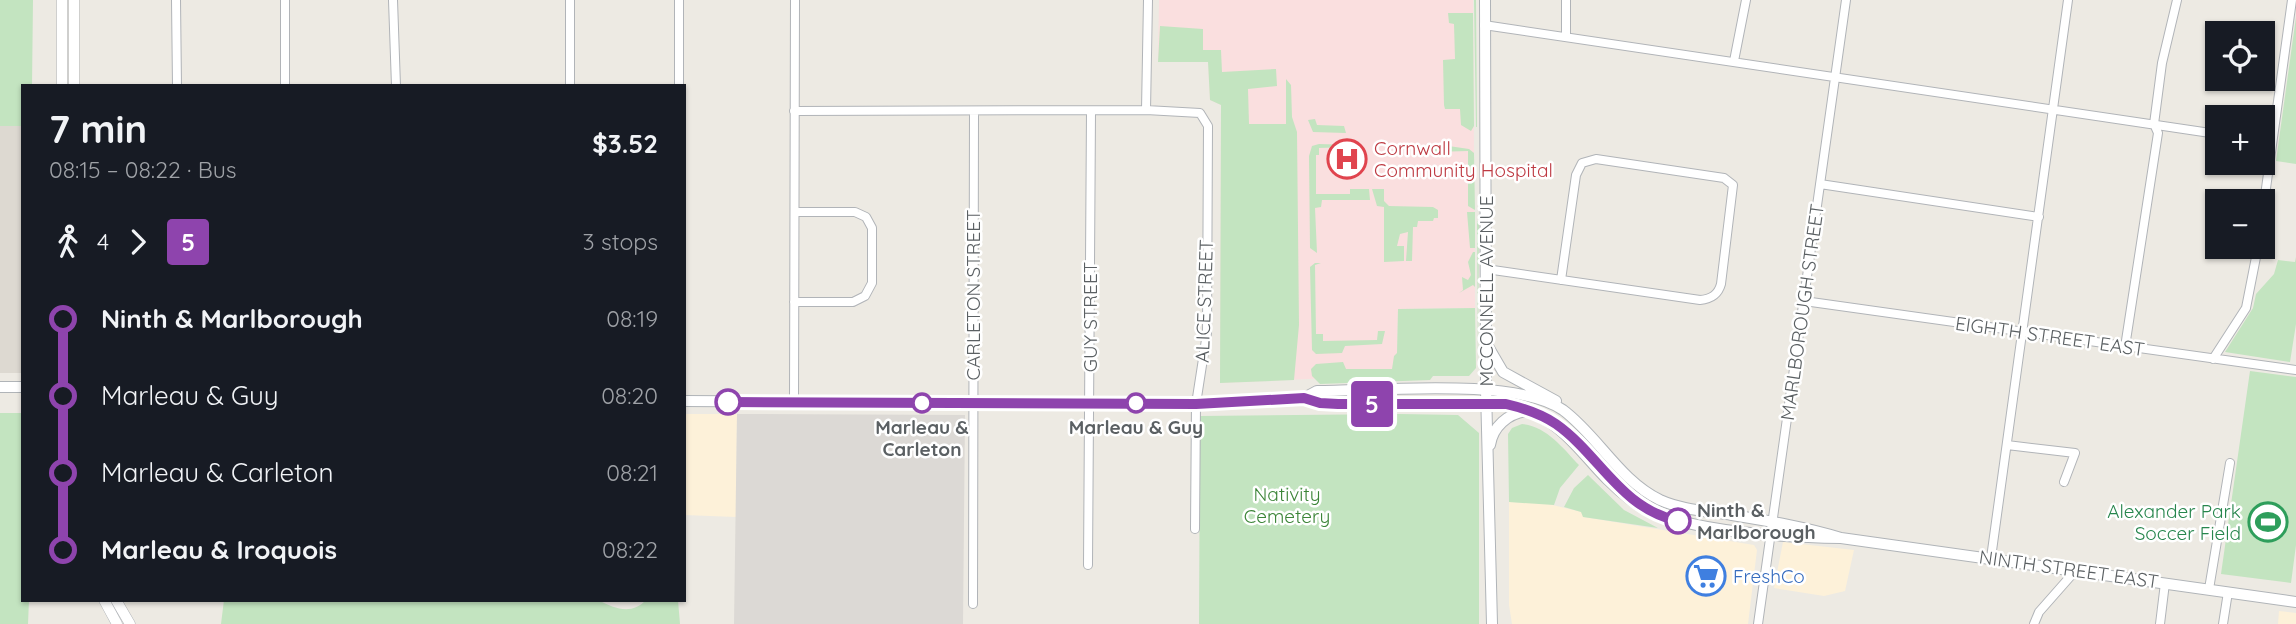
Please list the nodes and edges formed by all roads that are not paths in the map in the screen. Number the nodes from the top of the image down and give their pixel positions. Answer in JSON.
{"nodes":[{"id":1,"x":62,"y":0,"type":"edge"},
{"id":2,"x":74,"y":0,"type":"edge"},
{"id":3,"x":176,"y":0,"type":"edge"},
{"id":4,"x":285,"y":0,"type":"edge"},
{"id":5,"x":393,"y":0,"type":"edge"},
{"id":6,"x":570,"y":0,"type":"edge"},
{"id":7,"x":679,"y":0,"type":"edge"},
{"id":8,"x":795,"y":0,"type":"edge"},
{"id":9,"x":1148,"y":0,"type":"edge"},
{"id":10,"x":1485,"y":0,"type":"edge"},
{"id":11,"x":1566,"y":0,"type":"edge"},
{"id":12,"x":1746,"y":0,"type":"edge"},
{"id":13,"x":1846,"y":0,"type":"edge"},
{"id":14,"x":2068,"y":0,"type":"edge"},
{"id":15,"x":2177,"y":0,"type":"edge"},
{"id":16,"x":2292,"y":0,"type":"edge"},
{"id":17,"x":1484,"y":25,"type":"junction"},
{"id":18,"x":1566,"y":37,"type":"junction"},
{"id":19,"x":1734,"y":61,"type":"junction"},
{"id":20,"x":1834,"y":77,"type":"junction"},
{"id":21,"x":62,"y":84,"type":"edge"},
{"id":22,"x":74,"y":84,"type":"edge"},
{"id":23,"x":177,"y":84,"type":"edge"},
{"id":24,"x":285,"y":84,"type":"edge"},
{"id":25,"x":396,"y":84,"type":"edge"},
{"id":26,"x":570,"y":84,"type":"edge"},
{"id":27,"x":680,"y":84,"type":"edge"},
{"id":28,"x":2273,"y":105,"type":"edge"},
{"id":29,"x":2052,"y":109,"type":"junction"},
{"id":30,"x":1146,"y":110,"type":"junction"},
{"id":31,"x":794,"y":111,"type":"junction"},
{"id":32,"x":974,"y":112,"type":"junction"},
{"id":33,"x":1091,"y":112,"type":"junction"},
{"id":34,"x":2154,"y":124,"type":"junction"},
{"id":35,"x":2205,"y":132,"type":"edge"},
{"id":36,"x":1820,"y":184,"type":"junction"},
{"id":37,"x":795,"y":212,"type":"junction"},
{"id":38,"x":2039,"y":217,"type":"junction"},
{"id":39,"x":2256,"y":259,"type":"edge"},
{"id":40,"x":1486,"y":269,"type":"junction"},
{"id":41,"x":1561,"y":280,"type":"junction"},
{"id":42,"x":1804,"y":301,"type":"junction"},
{"id":43,"x":794,"y":302,"type":"junction"},
{"id":44,"x":2024,"y":332,"type":"junction"},
{"id":45,"x":1487,"y":344,"type":"junction"},
{"id":46,"x":2125,"y":347,"type":"junction"},
{"id":47,"x":2213,"y":359,"type":"junction"},
{"id":48,"x":2296,"y":370,"type":"edge"},
{"id":49,"x":0,"y":387,"type":"edge"},
{"id":50,"x":21,"y":387,"type":"edge"},
{"id":51,"x":1486,"y":390,"type":"junction"},
{"id":52,"x":1304,"y":398,"type":"junction"},
{"id":53,"x":686,"y":401,"type":"edge"},
{"id":54,"x":1090,"y":402,"type":"junction"},
{"id":55,"x":794,"y":403,"type":"junction"},
{"id":56,"x":972,"y":403,"type":"junction"},
{"id":57,"x":1196,"y":404,"type":"junction"},
{"id":58,"x":1486,"y":404,"type":"junction"},
{"id":59,"x":1531,"y":411,"type":"junction"},
{"id":60,"x":1575,"y":420,"type":"junction"},
{"id":61,"x":2007,"y":445,"type":"junction"},
{"id":62,"x":1488,"y":458,"type":"junction"},
{"id":63,"x":2230,"y":463,"type":"dead end"},
{"id":64,"x":2064,"y":482,"type":"dead end"},
{"id":65,"x":1773,"y":522,"type":"junction"},
{"id":66,"x":1195,"y":529,"type":"dead end"},
{"id":67,"x":1771,"y":534,"type":"junction"},
{"id":68,"x":1841,"y":538,"type":"junction"},
{"id":69,"x":1991,"y":558,"type":"junction"},
{"id":70,"x":1088,"y":565,"type":"dead end"},
{"id":71,"x":2076,"y":570,"type":"junction"},
{"id":72,"x":2165,"y":583,"type":"junction"},
{"id":73,"x":2209,"y":589,"type":"junction"},
{"id":74,"x":2228,"y":592,"type":"junction"},
{"id":75,"x":105,"y":602,"type":"edge"},
{"id":76,"x":117,"y":602,"type":"edge"},
{"id":77,"x":2296,"y":602,"type":"edge"},
{"id":78,"x":973,"y":604,"type":"dead end"},
{"id":79,"x":117,"y":624,"type":"edge"},
{"id":80,"x":130,"y":624,"type":"edge"},
{"id":81,"x":1492,"y":624,"type":"edge"},
{"id":82,"x":1758,"y":624,"type":"edge"},
{"id":83,"x":2034,"y":624,"type":"edge"},
{"id":84,"x":2160,"y":624,"type":"edge"},
{"id":85,"x":2223,"y":624,"type":"edge"}],
"edges":[{"from":1,"to":21,"type":"street"},
{"from":2,"to":22,"type":"street"},
{"from":3,"to":23,"type":"street"},
{"from":4,"to":24,"type":"street"},
{"from":5,"to":25,"type":"street"},
{"from":6,"to":26,"type":"street"},
{"from":7,"to":27,"type":"street"},
{"from":8,"to":31,"type":"street"},
{"from":9,"to":30,"type":"street"},
{"from":10,"to":17,"type":"main road","name":"MCCONNELL AVENUE"},
{"from":11,"to":18,"type":"street"},
{"from":12,"to":19,"type":"street"},
{"from":13,"to":20,"type":"street","name":"MARLBOROUGH STREET"},
{"from":14,"to":29,"type":"street"},
{"from":15,"to":34,"type":"street"},
{"from":16,"to":28,"type":"street"},
{"from":17,"to":18,"type":"street"},
{"from":17,"to":40,"type":"main road","name":"MCCONNELL AVENUE"},
{"from":18,"to":19,"type":"street"},
{"from":19,"to":20,"type":"street"},
{"from":20,"to":29,"type":"street"},
{"from":20,"to":36,"type":"street","name":"MARLBOROUGH STREET"},
{"from":29,"to":34,"type":"street"},
{"from":29,"to":38,"type":"street"},
{"from":30,"to":33,"type":"street"},
{"from":30,"to":57,"type":"street","name":"ALICE STREET"},
{"from":31,"to":32,"type":"street"},
{"from":31,"to":37,"type":"street"},
{"from":32,"to":33,"type":"street"},
{"from":32,"to":56,"type":"street","name":"CARLETON STREET"},
{"from":33,"to":54,"type":"street","name":"GUY STREET"},
{"from":34,"to":35,"type":"street"},
{"from":34,"to":46,"type":"street"},
{"from":36,"to":38,"type":"street"},
{"from":36,"to":42,"type":"street","name":"MARLBOROUGH STREET"},
{"from":37,"to":43,"type":"street"},
{"from":37,"to":43,"type":"street"},
{"from":38,"to":44,"type":"street"},
{"from":39,"to":47,"type":"street"},
{"from":40,"to":41,"type":"street"},
{"from":40,"to":45,"type":"main road","name":"MCCONNELL AVENUE"},
{"from":41,"to":41,"type":"street"},
{"from":42,"to":44,"type":"street","name":"EIGHTH STREET EAST"},
{"from":42,"to":65,"type":"street","name":"MARLBOROUGH STREET"},
{"from":43,"to":55,"type":"street"},
{"from":44,"to":46,"type":"street","name":"EIGHTH STREET EAST"},
{"from":44,"to":61,"type":"street"},
{"from":45,"to":51,"type":"main road","name":"MCCONNELL AVENUE"},
{"from":45,"to":60,"type":"main road"},
{"from":46,"to":47,"type":"street","name":"EIGHTH STREET EAST"},
{"from":47,"to":48,"type":"street","name":"EIGHTH STREET EAST"},
{"from":49,"to":50,"type":"main road"},
{"from":51,"to":52,"type":"main road","name":"NINTH STREET EAST"},
{"from":51,"to":58,"type":"main road","name":"MCCONNELL AVENUE"},
{"from":51,"to":60,"type":"main road","name":"NINTH STREET EAST"},
{"from":52,"to":57,"type":"main road"},
{"from":52,"to":58,"type":"main road","name":"NINTH STREET EAST"},
{"from":53,"to":55,"type":"main road"},
{"from":54,"to":56,"type":"main road"},
{"from":54,"to":57,"type":"main road"},
{"from":54,"to":70,"type":"street","name":"GUY STREET"},
{"from":55,"to":56,"type":"main road"},
{"from":56,"to":78,"type":"street","name":"CARLETON STREET"},
{"from":57,"to":66,"type":"street","name":"ALICE STREET"},
{"from":58,"to":59,"type":"main road","name":"NINTH STREET EAST"},
{"from":58,"to":62,"type":"main road","name":"MCCONNELL AVENUE"},
{"from":59,"to":62,"type":"main road"},
{"from":59,"to":67,"type":"main road","name":"NINTH STREET EAST"},
{"from":60,"to":65,"type":"main road","name":"NINTH STREET EAST"},
{"from":61,"to":64,"type":"street"},
{"from":61,"to":69,"type":"street"},
{"from":62,"to":81,"type":"main road","name":"MCCONNELL AVENUE"},
{"from":63,"to":73,"type":"street"},
{"from":65,"to":67,"type":"street","name":"MARLBOROUGH STREET"},
{"from":65,"to":68,"type":"main road","name":"NINTH STREET EAST"},
{"from":67,"to":68,"type":"main road","name":"NINTH STREET EAST"},
{"from":67,"to":82,"type":"street","name":"MARLBOROUGH STREET"},
{"from":68,"to":69,"type":"main road","name":"NINTH STREET EAST"},
{"from":69,"to":71,"type":"main road","name":"NINTH STREET EAST"},
{"from":71,"to":72,"type":"main road","name":"NINTH STREET EAST"},
{"from":71,"to":83,"type":"street"},
{"from":72,"to":73,"type":"main road","name":"NINTH STREET EAST"},
{"from":72,"to":84,"type":"street"},
{"from":73,"to":74,"type":"main road","name":"NINTH STREET EAST"},
{"from":74,"to":77,"type":"main road","name":"NINTH STREET EAST"},
{"from":74,"to":85,"type":"street"},
{"from":75,"to":79,"type":"street"},
{"from":76,"to":80,"type":"street"}]}
